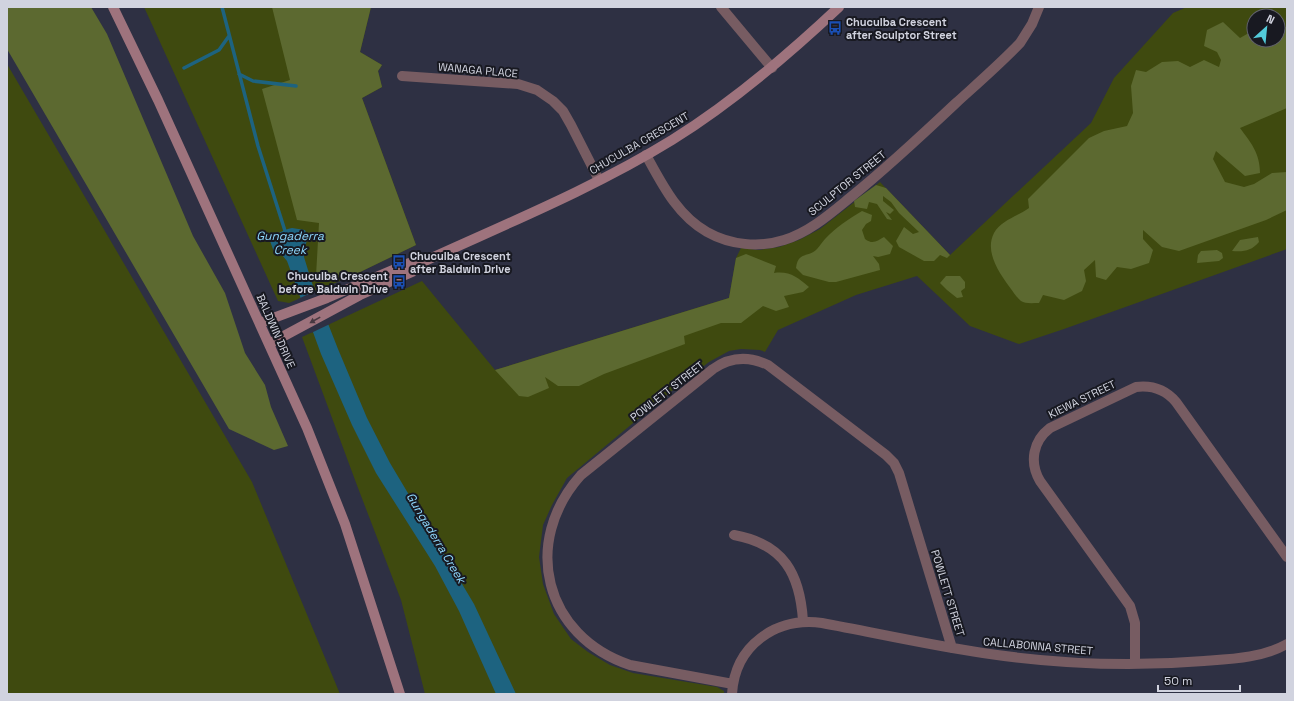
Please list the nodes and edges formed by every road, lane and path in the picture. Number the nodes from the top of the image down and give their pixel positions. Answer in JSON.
{"nodes":[{"id":1,"x":113,"y":7,"type":"edge"},
{"id":2,"x":721,"y":7,"type":"edge"},
{"id":3,"x":840,"y":7,"type":"edge"},
{"id":4,"x":1039,"y":7,"type":"edge"},
{"id":5,"x":772,"y":68,"type":"junction"},
{"id":6,"x":402,"y":76,"type":"dead end"},
{"id":7,"x":646,"y":155,"type":"junction"},
{"id":8,"x":599,"y":180,"type":"junction"},
{"id":9,"x":425,"y":261,"type":"junction"},
{"id":10,"x":260,"y":323,"type":"junction"},
{"id":11,"x":269,"y":344,"type":"junction"},
{"id":12,"x":734,"y":535,"type":"dead end"},
{"id":13,"x":1287,"y":557,"type":"edge"},
{"id":14,"x":803,"y":622,"type":"junction"},
{"id":15,"x":1287,"y":644,"type":"edge"},
{"id":16,"x":952,"y":648,"type":"junction"},
{"id":17,"x":1135,"y":664,"type":"junction"},
{"id":18,"x":394,"y":675,"type":"junction"},
{"id":19,"x":733,"y":689,"type":"edge"},
{"id":20,"x":396,"y":694,"type":"edge"},
{"id":21,"x":400,"y":694,"type":"edge"}],
"edges":[{"from":1,"to":10,"type":"street","name":"BALDWIN DRIVE"},
{"from":2,"to":5,"type":"street"},
{"from":3,"to":5,"type":"street","name":"CHUCULBA CRESCENT"},
{"from":4,"to":7,"type":"street","name":"SCULPTOR STREET"},
{"from":5,"to":7,"type":"street","name":"CHUCULBA CRESCENT"},
{"from":6,"to":8,"type":"street","name":"WANAGA PLACE"},
{"from":7,"to":8,"type":"street","name":"CHUCULBA CRESCENT"},
{"from":8,"to":9,"type":"street","name":"CHUCULBA CRESCENT"},
{"from":9,"to":10,"type":"street","name":"CHUCULBA CRESCENT"},
{"from":9,"to":11,"type":"street","name":"CHUCULBA CRESCENT","one_way":true},
{"from":10,"to":11,"type":"street","name":"BALDWIN DRIVE"},
{"from":11,"to":18,"type":"street","name":"BALDWIN DRIVE"},
{"from":12,"to":14,"type":"street"},
{"from":13,"to":17,"type":"street","name":"KIEWA STREET"},
{"from":14,"to":16,"type":"street","name":"CALLABONNA STREET"},
{"from":14,"to":19,"type":"street","name":"CALLABONNA STREET"},
{"from":15,"to":17,"type":"street","name":"CALLABONNA STREET"},
{"from":16,"to":17,"type":"street","name":"CALLABONNA STREET"},
{"from":16,"to":19,"type":"street","name":"POWLETT STREET"},
{"from":18,"to":20,"type":"street","name":"BALDWIN DRIVE"},
{"from":18,"to":21,"type":"street","name":"BALDWIN DRIVE"}]}
